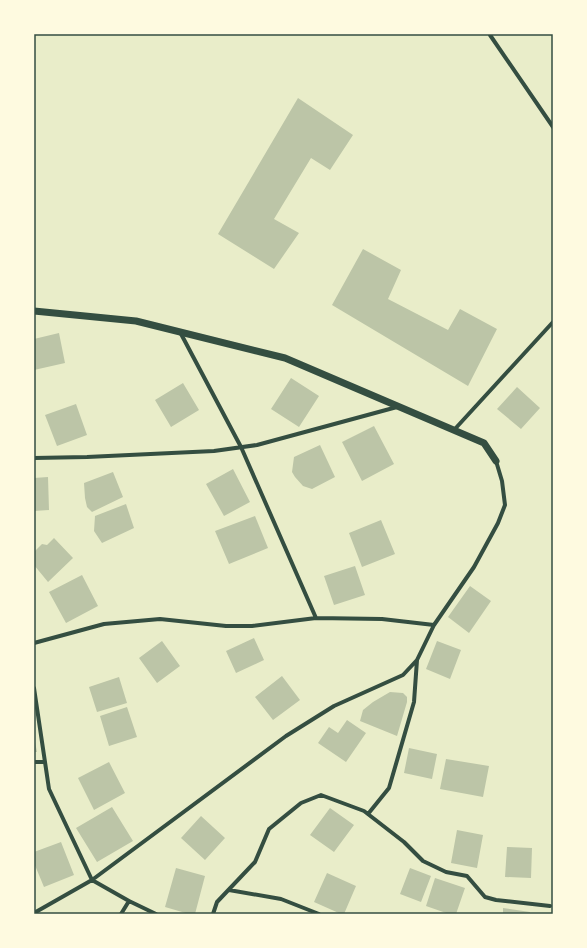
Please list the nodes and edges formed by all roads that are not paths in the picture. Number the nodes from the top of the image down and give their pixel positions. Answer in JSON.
{"nodes":[{"id":1,"x":490,"y":36,"type":"dead end"},
{"id":2,"x":553,"y":127,"type":"edge"},
{"id":3,"x":34,"y":311,"type":"edge"},
{"id":4,"x":553,"y":322,"type":"edge"},
{"id":5,"x":180,"y":332,"type":"junction"},
{"id":6,"x":400,"y":407,"type":"junction"},
{"id":7,"x":454,"y":430,"type":"junction"},
{"id":8,"x":241,"y":448,"type":"junction"},
{"id":9,"x":34,"y":458,"type":"edge"},
{"id":10,"x":496,"y":461,"type":"joint"},
{"id":11,"x":316,"y":618,"type":"junction"},
{"id":12,"x":434,"y":625,"type":"junction"},
{"id":13,"x":34,"y":643,"type":"edge"},
{"id":14,"x":417,"y":660,"type":"junction"},
{"id":15,"x":34,"y":688,"type":"edge"},
{"id":16,"x":34,"y":762,"type":"edge"},
{"id":17,"x":45,"y":762,"type":"junction"},
{"id":18,"x":368,"y":814,"type":"junction"},
{"id":19,"x":92,"y":880,"type":"junction"},
{"id":20,"x":229,"y":890,"type":"junction"},
{"id":21,"x":129,"y":901,"type":"junction"},
{"id":22,"x":550,"y":906,"type":"dead end"},
{"id":23,"x":34,"y":913,"type":"edge"},
{"id":24,"x":121,"y":914,"type":"edge"},
{"id":25,"x":156,"y":914,"type":"edge"},
{"id":26,"x":213,"y":914,"type":"edge"},
{"id":27,"x":319,"y":914,"type":"edge"}],
"edges":[{"from":1,"to":2,"type":"street"},
{"from":3,"to":5,"type":"street"},
{"from":4,"to":7,"type":"street"},
{"from":5,"to":6,"type":"street"},
{"from":5,"to":8,"type":"street"},
{"from":6,"to":7,"type":"street"},
{"from":6,"to":8,"type":"street"},
{"from":7,"to":10,"type":"street"},
{"from":8,"to":9,"type":"street"},
{"from":8,"to":11,"type":"street"},
{"from":10,"to":12,"type":"street"},
{"from":11,"to":12,"type":"street"},
{"from":11,"to":13,"type":"street"},
{"from":12,"to":14,"type":"street"},
{"from":14,"to":18,"type":"street"},
{"from":14,"to":19,"type":"street"},
{"from":15,"to":17,"type":"street"},
{"from":16,"to":17,"type":"street"},
{"from":17,"to":19,"type":"street"},
{"from":18,"to":20,"type":"street"},
{"from":18,"to":22,"type":"street"},
{"from":19,"to":21,"type":"street"},
{"from":19,"to":23,"type":"street"},
{"from":20,"to":26,"type":"street"},
{"from":20,"to":27,"type":"street"},
{"from":21,"to":24,"type":"street"},
{"from":21,"to":25,"type":"street"}]}
